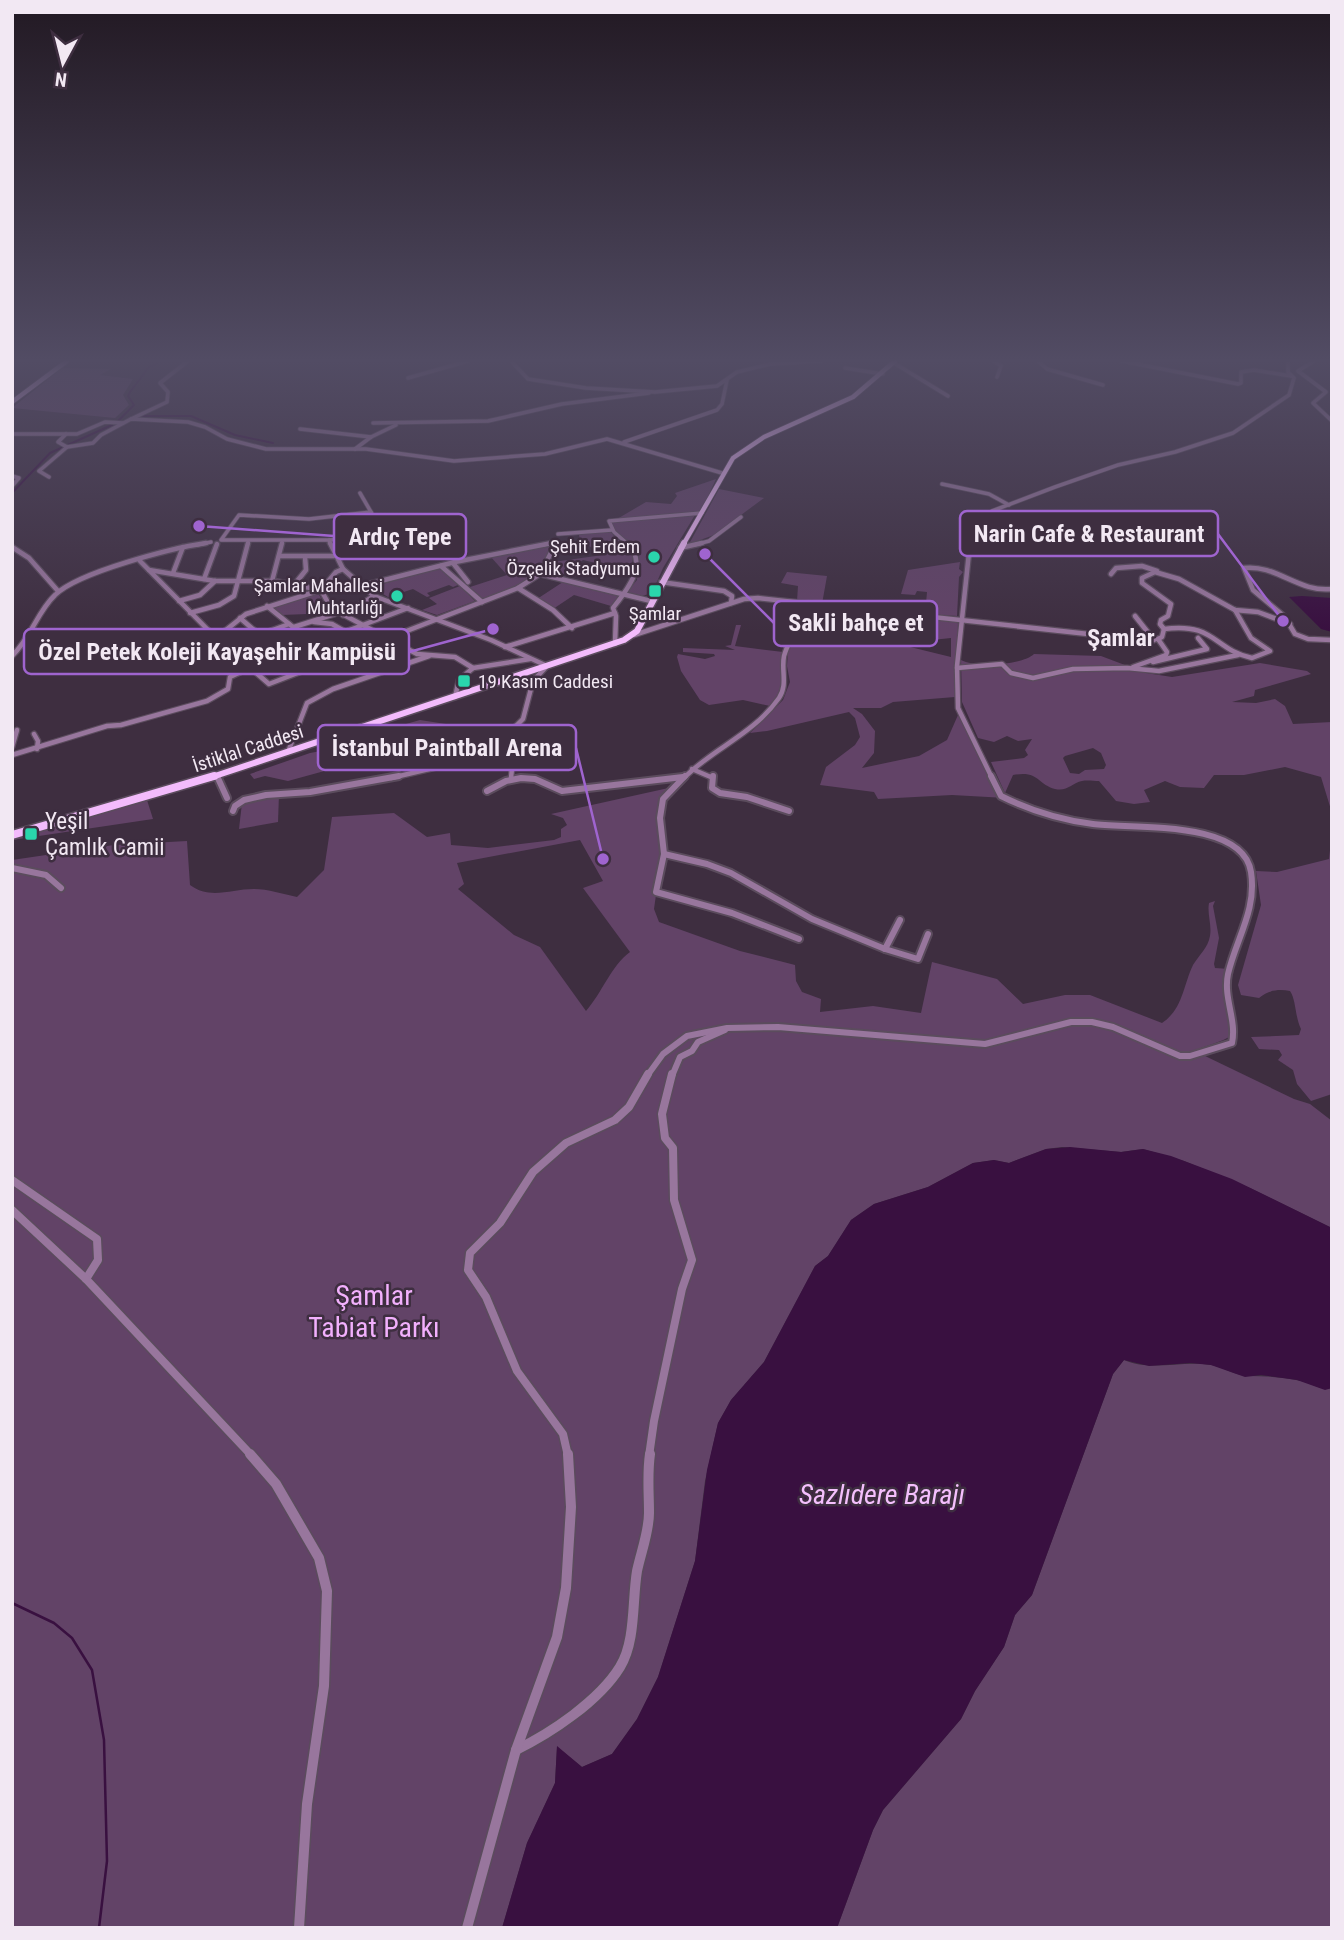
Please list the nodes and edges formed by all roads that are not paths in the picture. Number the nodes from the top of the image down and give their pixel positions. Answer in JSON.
{"nodes":[{"id":1,"x":59,"y":452,"type":"edge"},
{"id":2,"x":379,"y":452,"type":"edge"},
{"id":3,"x":558,"y":452,"type":"edge"},
{"id":4,"x":648,"y":452,"type":"edge"},
{"id":5,"x":740,"y":452,"type":"edge"},
{"id":6,"x":1176,"y":452,"type":"edge"},
{"id":7,"x":722,"y":474,"type":"junction"},
{"id":8,"x":12,"y":476,"type":"edge"},
{"id":9,"x":49,"y":477,"type":"dead end"},
{"id":10,"x":942,"y":484,"type":"dead end"},
{"id":11,"x":12,"y":486,"type":"edge"},
{"id":12,"x":360,"y":493,"type":"dead end"},
{"id":13,"x":1009,"y":505,"type":"junction"},
{"id":14,"x":372,"y":512,"type":"junction"},
{"id":15,"x":702,"y":513,"type":"junction"},
{"id":16,"x":741,"y":517,"type":"dead end"},
{"id":17,"x":612,"y":530,"type":"junction"},
{"id":18,"x":558,"y":534,"type":"dead end"},
{"id":19,"x":329,"y":541,"type":"junction"},
{"id":20,"x":211,"y":542,"type":"dead end"},
{"id":21,"x":248,"y":543,"type":"junction"},
{"id":22,"x":282,"y":543,"type":"junction"},
{"id":23,"x":217,"y":544,"type":"junction"},
{"id":24,"x":12,"y":547,"type":"edge"},
{"id":25,"x":680,"y":548,"type":"junction"},
{"id":26,"x":183,"y":549,"type":"junction"},
{"id":27,"x":334,"y":555,"type":"junction"},
{"id":28,"x":279,"y":556,"type":"junction"},
{"id":29,"x":305,"y":557,"type":"junction"},
{"id":30,"x":141,"y":562,"type":"junction"},
{"id":31,"x":453,"y":563,"type":"junction"},
{"id":32,"x":441,"y":566,"type":"junction"},
{"id":33,"x":343,"y":569,"type":"junction"},
{"id":34,"x":149,"y":570,"type":"junction"},
{"id":35,"x":1157,"y":572,"type":"junction"},
{"id":36,"x":173,"y":573,"type":"junction"},
{"id":37,"x":540,"y":574,"type":"junction"},
{"id":38,"x":1111,"y":574,"type":"dead end"},
{"id":39,"x":204,"y":579,"type":"junction"},
{"id":40,"x":215,"y":581,"type":"junction"},
{"id":41,"x":272,"y":581,"type":"junction"},
{"id":42,"x":468,"y":582,"type":"dead end"},
{"id":43,"x":661,"y":582,"type":"junction"},
{"id":44,"x":239,"y":583,"type":"junction"},
{"id":45,"x":294,"y":585,"type":"junction"},
{"id":46,"x":361,"y":586,"type":"junction"},
{"id":47,"x":518,"y":588,"type":"junction"},
{"id":48,"x":1332,"y":589,"type":"edge"},
{"id":49,"x":320,"y":590,"type":"junction"},
{"id":50,"x":58,"y":591,"type":"junction"},
{"id":51,"x":623,"y":593,"type":"junction"},
{"id":52,"x":374,"y":596,"type":"junction"},
{"id":53,"x":179,"y":601,"type":"junction"},
{"id":54,"x":651,"y":601,"type":"junction"},
{"id":55,"x":482,"y":602,"type":"junction"},
{"id":56,"x":731,"y":603,"type":"junction"},
{"id":57,"x":811,"y":603,"type":"junction"},
{"id":58,"x":267,"y":606,"type":"junction"},
{"id":59,"x":408,"y":608,"type":"junction"},
{"id":60,"x":1235,"y":610,"type":"junction"},
{"id":61,"x":190,"y":613,"type":"junction"},
{"id":62,"x":615,"y":613,"type":"junction"},
{"id":63,"x":341,"y":614,"type":"junction"},
{"id":64,"x":1135,"y":616,"type":"dead end"},
{"id":65,"x":240,"y":618,"type":"junction"},
{"id":66,"x":436,"y":619,"type":"junction"},
{"id":67,"x":961,"y":621,"type":"junction"},
{"id":68,"x":312,"y":622,"type":"junction"},
{"id":69,"x":1290,"y":624,"type":"junction"},
{"id":70,"x":365,"y":625,"type":"junction"},
{"id":71,"x":291,"y":626,"type":"junction"},
{"id":72,"x":572,"y":628,"type":"junction"},
{"id":73,"x":1164,"y":629,"type":"junction"},
{"id":74,"x":347,"y":632,"type":"junction"},
{"id":75,"x":256,"y":633,"type":"junction"},
{"id":76,"x":632,"y":636,"type":"junction"},
{"id":77,"x":216,"y":638,"type":"junction"},
{"id":78,"x":386,"y":638,"type":"junction"},
{"id":79,"x":1198,"y":638,"type":"dead end"},
{"id":80,"x":1156,"y":640,"type":"junction"},
{"id":81,"x":1332,"y":640,"type":"edge"},
{"id":82,"x":314,"y":644,"type":"junction"},
{"id":83,"x":615,"y":644,"type":"junction"},
{"id":84,"x":225,"y":647,"type":"junction"},
{"id":85,"x":505,"y":647,"type":"junction"},
{"id":86,"x":283,"y":655,"type":"junction"},
{"id":87,"x":1238,"y":655,"type":"junction"},
{"id":88,"x":12,"y":656,"type":"edge"},
{"id":89,"x":430,"y":656,"type":"junction"},
{"id":90,"x":531,"y":659,"type":"junction"},
{"id":91,"x":1153,"y":662,"type":"junction"},
{"id":92,"x":547,"y":666,"type":"junction"},
{"id":93,"x":249,"y":668,"type":"junction"},
{"id":94,"x":473,"y":668,"type":"junction"},
{"id":95,"x":957,"y":668,"type":"junction"},
{"id":96,"x":1125,"y":668,"type":"junction"},
{"id":97,"x":524,"y":674,"type":"junction"},
{"id":98,"x":533,"y":677,"type":"junction"},
{"id":99,"x":455,"y":697,"type":"junction"},
{"id":100,"x":17,"y":730,"type":"dead end"},
{"id":101,"x":34,"y":734,"type":"dead end"},
{"id":102,"x":12,"y":747,"type":"edge"},
{"id":103,"x":37,"y":749,"type":"junction"},
{"id":104,"x":288,"y":752,"type":"junction"},
{"id":105,"x":488,"y":754,"type":"junction"},
{"id":106,"x":12,"y":755,"type":"edge"},
{"id":107,"x":692,"y":769,"type":"junction"},
{"id":108,"x":216,"y":775,"type":"junction"},
{"id":109,"x":685,"y":776,"type":"junction"},
{"id":110,"x":511,"y":778,"type":"junction"},
{"id":111,"x":487,"y":791,"type":"dead end"},
{"id":112,"x":227,"y":797,"type":"dead end"},
{"id":113,"x":233,"y":811,"type":"dead end"},
{"id":114,"x":789,"y":811,"type":"dead end"},
{"id":115,"x":12,"y":835,"type":"edge"},
{"id":116,"x":664,"y":854,"type":"junction"},
{"id":117,"x":12,"y":867,"type":"edge"},
{"id":118,"x":61,"y":888,"type":"dead end"},
{"id":119,"x":900,"y":920,"type":"dead end"},
{"id":120,"x":928,"y":934,"type":"dead end"},
{"id":121,"x":799,"y":939,"type":"dead end"},
{"id":122,"x":885,"y":950,"type":"junction"},
{"id":123,"x":727,"y":1028,"type":"junction"},
{"id":124,"x":12,"y":1180,"type":"edge"},
{"id":125,"x":12,"y":1210,"type":"edge"},
{"id":126,"x":86,"y":1279,"type":"junction"},
{"id":127,"x":516,"y":1750,"type":"junction"},
{"id":128,"x":299,"y":1928,"type":"edge"},
{"id":129,"x":467,"y":1928,"type":"edge"}],
"edges":[{"from":1,"to":9,"type":"street"},
{"from":2,"to":3,"type":"street"},
{"from":4,"to":7,"type":"street"},
{"from":5,"to":7,"type":"main road"},
{"from":6,"to":13,"type":"street"},
{"from":7,"to":15,"type":"main road"},
{"from":8,"to":11,"type":"street"},
{"from":10,"to":13,"type":"street"},
{"from":12,"to":14,"type":"street"},
{"from":13,"to":67,"type":"street"},
{"from":14,"to":19,"type":"street"},
{"from":14,"to":21,"type":"street"},
{"from":15,"to":17,"type":"street"},
{"from":15,"to":25,"type":"main road"},
{"from":16,"to":25,"type":"street"},
{"from":17,"to":18,"type":"street"},
{"from":17,"to":51,"type":"street"},
{"from":19,"to":22,"type":"street"},
{"from":19,"to":27,"type":"street"},
{"from":20,"to":26,"type":"street"},
{"from":21,"to":22,"type":"street"},
{"from":21,"to":23,"type":"street"},
{"from":21,"to":44,"type":"street"},
{"from":22,"to":28,"type":"street"},
{"from":23,"to":26,"type":"street"},
{"from":23,"to":39,"type":"street"},
{"from":24,"to":50,"type":"street"},
{"from":25,"to":43,"type":"main road"},
{"from":26,"to":30,"type":"street"},
{"from":26,"to":36,"type":"street"},
{"from":27,"to":29,"type":"street"},
{"from":27,"to":33,"type":"street"},
{"from":28,"to":29,"type":"street"},
{"from":28,"to":41,"type":"street"},
{"from":29,"to":45,"type":"street"},
{"from":30,"to":34,"type":"street"},
{"from":30,"to":50,"type":"street"},
{"from":31,"to":32,"type":"street"},
{"from":31,"to":37,"type":"street"},
{"from":31,"to":42,"type":"street"},
{"from":32,"to":46,"type":"street"},
{"from":32,"to":55,"type":"street"},
{"from":33,"to":46,"type":"street"},
{"from":33,"to":49,"type":"street"},
{"from":34,"to":36,"type":"street"},
{"from":34,"to":53,"type":"street"},
{"from":35,"to":38,"type":"street"},
{"from":35,"to":60,"type":"street"},
{"from":35,"to":73,"type":"street"},
{"from":36,"to":39,"type":"street"},
{"from":37,"to":47,"type":"street"},
{"from":37,"to":51,"type":"street"},
{"from":39,"to":40,"type":"street"},
{"from":40,"to":44,"type":"street"},
{"from":40,"to":53,"type":"street"},
{"from":41,"to":44,"type":"street"},
{"from":41,"to":45,"type":"street"},
{"from":43,"to":54,"type":"main road"},
{"from":43,"to":56,"type":"street"},
{"from":44,"to":61,"type":"street"},
{"from":45,"to":49,"type":"street"},
{"from":46,"to":52,"type":"street"},
{"from":47,"to":55,"type":"street"},
{"from":47,"to":72,"type":"street"},
{"from":48,"to":69,"type":"street"},
{"from":49,"to":58,"type":"street"},
{"from":49,"to":63,"type":"street"},
{"from":50,"to":88,"type":"street"},
{"from":51,"to":54,"type":"street"},
{"from":51,"to":62,"type":"street"},
{"from":52,"to":59,"type":"street"},
{"from":52,"to":63,"type":"street"},
{"from":53,"to":61,"type":"street"},
{"from":54,"to":76,"type":"main road"},
{"from":55,"to":66,"type":"street"},
{"from":56,"to":57,"type":"street"},
{"from":56,"to":76,"type":"street"},
{"from":57,"to":67,"type":"street"},
{"from":57,"to":107,"type":"street"},
{"from":58,"to":65,"type":"street"},
{"from":58,"to":71,"type":"street"},
{"from":59,"to":66,"type":"street"},
{"from":59,"to":70,"type":"street"},
{"from":60,"to":69,"type":"street"},
{"from":60,"to":87,"type":"street"},
{"from":61,"to":77,"type":"street"},
{"from":62,"to":72,"type":"street"},
{"from":62,"to":83,"type":"street"},
{"from":63,"to":68,"type":"street"},
{"from":63,"to":70,"type":"street"},
{"from":64,"to":80,"type":"street"},
{"from":65,"to":75,"type":"street"},
{"from":65,"to":77,"type":"street"},
{"from":66,"to":78,"type":"street"},
{"from":66,"to":85,"type":"street"},
{"from":67,"to":80,"type":"street"},
{"from":67,"to":95,"type":"street"},
{"from":68,"to":71,"type":"street"},
{"from":68,"to":74,"type":"street"},
{"from":69,"to":81,"type":"street"},
{"from":70,"to":74,"type":"street"},
{"from":70,"to":78,"type":"street"},
{"from":71,"to":75,"type":"street"},
{"from":71,"to":82,"type":"street"},
{"from":72,"to":85,"type":"street"},
{"from":73,"to":80,"type":"street"},
{"from":73,"to":87,"type":"street"},
{"from":74,"to":82,"type":"street"},
{"from":75,"to":84,"type":"street"},
{"from":75,"to":86,"type":"street"},
{"from":76,"to":83,"type":"main road","name":"İstiklal Caddesi"},
{"from":77,"to":84,"type":"street"},
{"from":78,"to":89,"type":"street"},
{"from":78,"to":93,"type":"street"},
{"from":79,"to":91,"type":"street"},
{"from":80,"to":91,"type":"street"},
{"from":82,"to":86,"type":"street"},
{"from":83,"to":92,"type":"main road","name":"İstiklal Caddesi"},
{"from":84,"to":93,"type":"street"},
{"from":85,"to":90,"type":"street"},
{"from":86,"to":93,"type":"street"},
{"from":87,"to":96,"type":"street"},
{"from":89,"to":94,"type":"street"},
{"from":89,"to":104,"type":"street"},
{"from":90,"to":92,"type":"street"},
{"from":90,"to":94,"type":"street"},
{"from":91,"to":96,"type":"street"},
{"from":92,"to":97,"type":"main road","name":"İstiklal Caddesi"},
{"from":92,"to":98,"type":"street"},
{"from":93,"to":103,"type":"street"},
{"from":94,"to":99,"type":"street"},
{"from":95,"to":96,"type":"street"},
{"from":95,"to":123,"type":"street"},
{"from":97,"to":98,"type":"street"},
{"from":97,"to":99,"type":"main road","name":"İstiklal Caddesi"},
{"from":98,"to":105,"type":"street"},
{"from":99,"to":104,"type":"main road","name":"İstiklal Caddesi"},
{"from":100,"to":102,"type":"street"},
{"from":101,"to":103,"type":"street"},
{"from":103,"to":106,"type":"street"},
{"from":104,"to":108,"type":"main road","name":"İstiklal Caddesi"},
{"from":105,"to":110,"type":"street"},
{"from":105,"to":113,"type":"street"},
{"from":107,"to":109,"type":"street"},
{"from":107,"to":114,"type":"street"},
{"from":108,"to":112,"type":"street"},
{"from":108,"to":115,"type":"main road","name":"İstiklal Caddesi"},
{"from":109,"to":110,"type":"street"},
{"from":109,"to":116,"type":"street"},
{"from":110,"to":111,"type":"street"},
{"from":116,"to":121,"type":"street"},
{"from":116,"to":122,"type":"street"},
{"from":117,"to":118,"type":"street"},
{"from":119,"to":122,"type":"street"},
{"from":120,"to":122,"type":"street"},
{"from":123,"to":127,"type":"street"},
{"from":123,"to":127,"type":"street"},
{"from":124,"to":126,"type":"street"},
{"from":125,"to":126,"type":"street"},
{"from":126,"to":128,"type":"street"},
{"from":127,"to":129,"type":"street"}]}
